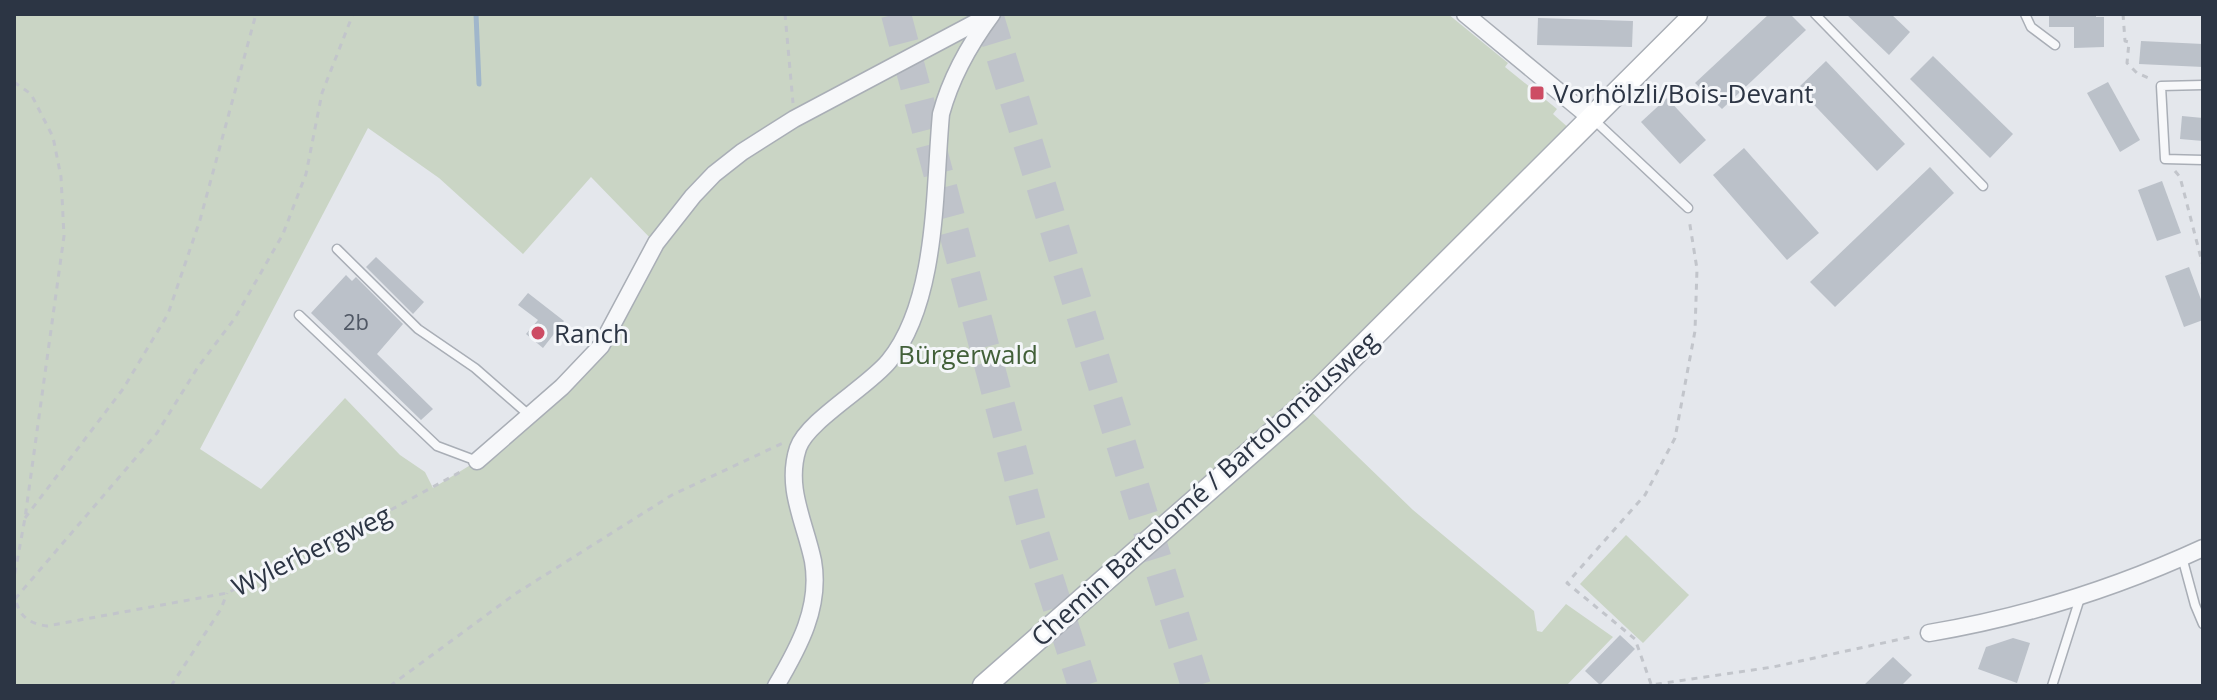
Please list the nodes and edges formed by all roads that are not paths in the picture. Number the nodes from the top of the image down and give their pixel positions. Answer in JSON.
{"nodes":[{"id":1,"x":992,"y":14,"type":"edge"},
{"id":2,"x":1465,"y":14,"type":"edge"},
{"id":3,"x":1696,"y":14,"type":"edge"},
{"id":4,"x":1815,"y":14,"type":"edge"},
{"id":5,"x":2025,"y":14,"type":"edge"},
{"id":6,"x":2055,"y":45,"type":"dead end"},
{"id":7,"x":2203,"y":85,"type":"edge"},
{"id":8,"x":1592,"y":119,"type":"junction"},
{"id":9,"x":2203,"y":160,"type":"edge"},
{"id":10,"x":1983,"y":186,"type":"dead end"},
{"id":11,"x":1688,"y":208,"type":"road end"},
{"id":12,"x":337,"y":249,"type":"dead end"},
{"id":13,"x":299,"y":315,"type":"dead end"},
{"id":14,"x":529,"y":416,"type":"junction"},
{"id":15,"x":477,"y":461,"type":"joint"},
{"id":16,"x":2203,"y":548,"type":"edge"},
{"id":17,"x":2182,"y":557,"type":"junction"},
{"id":18,"x":2080,"y":597,"type":"junction"},
{"id":19,"x":2203,"y":624,"type":"edge"},
{"id":20,"x":1929,"y":633,"type":"road end"},
{"id":21,"x":776,"y":686,"type":"edge"},
{"id":22,"x":984,"y":686,"type":"edge"},
{"id":23,"x":2052,"y":686,"type":"edge"}],
"edges":[{"from":1,"to":14,"type":"street"},
{"from":1,"to":21,"type":"street"},
{"from":2,"to":8,"type":"street"},
{"from":3,"to":8,"type":"street","name":"Chemin Bartolomé / Bartolomäusweg"},
{"from":4,"to":10,"type":"lane"},
{"from":5,"to":6,"type":"lane"},
{"from":7,"to":9,"type":"lane"},
{"from":8,"to":11,"type":"lane"},
{"from":8,"to":22,"type":"street","name":"Chemin Bartolomé / Bartolomäusweg"},
{"from":12,"to":14,"type":"lane"},
{"from":13,"to":15,"type":"lane"},
{"from":14,"to":15,"type":"street"},
{"from":16,"to":17,"type":"street"},
{"from":17,"to":18,"type":"street"},
{"from":17,"to":19,"type":"lane"},
{"from":18,"to":20,"type":"street"},
{"from":18,"to":23,"type":"lane"}]}
